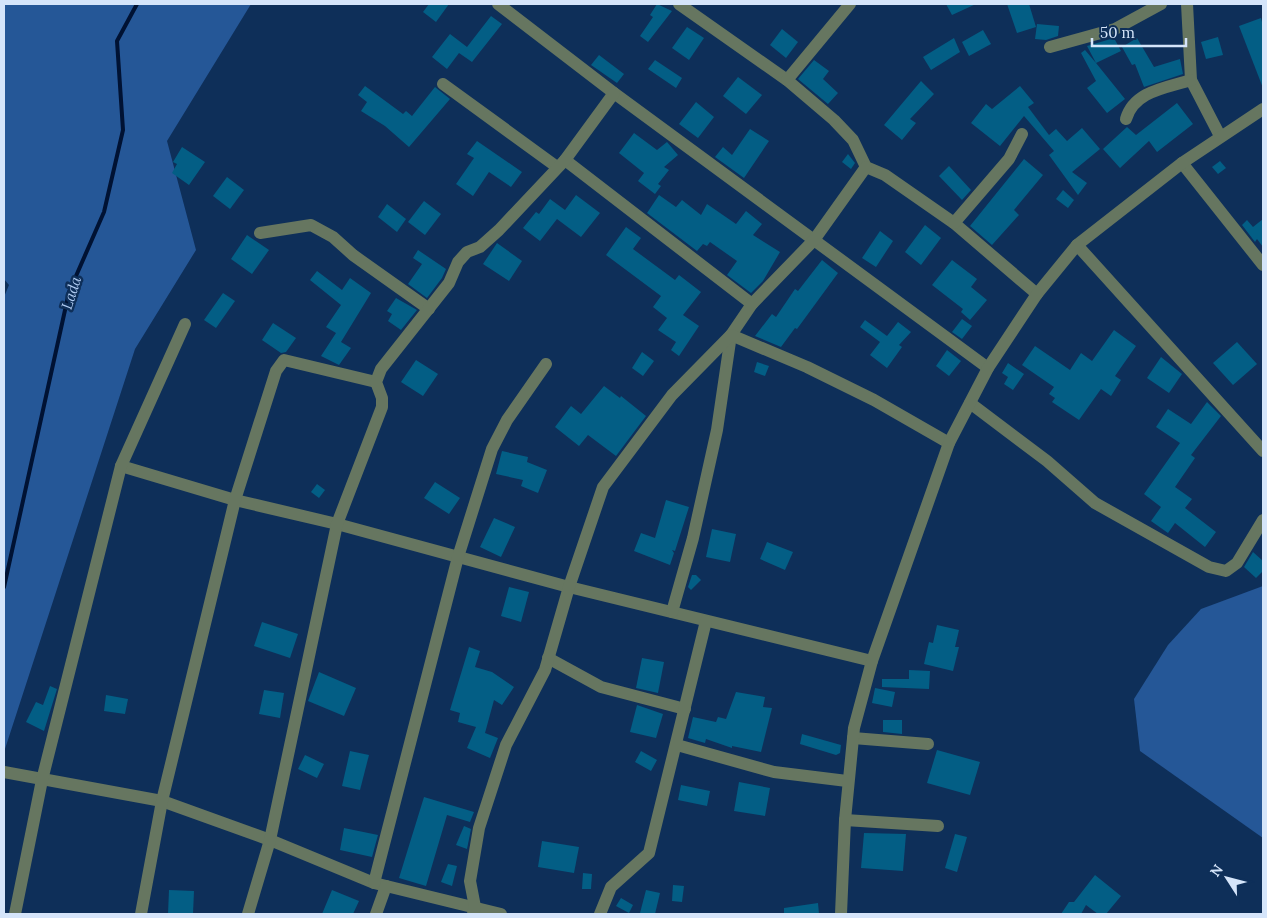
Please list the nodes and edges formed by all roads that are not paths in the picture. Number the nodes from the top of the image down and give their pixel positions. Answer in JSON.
{"nodes":[{"id":1,"x":498,"y":4,"type":"edge"},
{"id":2,"x":679,"y":4,"type":"edge"},
{"id":3,"x":850,"y":4,"type":"edge"},
{"id":4,"x":1161,"y":4,"type":"edge"},
{"id":5,"x":1187,"y":4,"type":"edge"},
{"id":6,"x":1050,"y":47,"type":"dead end"},
{"id":7,"x":787,"y":80,"type":"junction"},
{"id":8,"x":1191,"y":80,"type":"junction"},
{"id":9,"x":443,"y":84,"type":"dead end"},
{"id":10,"x":614,"y":93,"type":"junction"},
{"id":11,"x":1263,"y":109,"type":"edge"},
{"id":12,"x":1126,"y":118,"type":"dead end"},
{"id":13,"x":1022,"y":134,"type":"dead end"},
{"id":14,"x":1220,"y":136,"type":"junction"},
{"id":15,"x":1182,"y":162,"type":"junction"},
{"id":16,"x":561,"y":163,"type":"junction"},
{"id":17,"x":866,"y":167,"type":"junction"},
{"id":18,"x":954,"y":223,"type":"junction"},
{"id":19,"x":260,"y":233,"type":"dead end"},
{"id":20,"x":814,"y":240,"type":"junction"},
{"id":21,"x":1077,"y":245,"type":"junction"},
{"id":22,"x":1263,"y":266,"type":"edge"},
{"id":23,"x":1038,"y":294,"type":"junction"},
{"id":24,"x":752,"y":304,"type":"junction"},
{"id":25,"x":429,"y":309,"type":"junction"},
{"id":26,"x":185,"y":324,"type":"dead end"},
{"id":27,"x":731,"y":335,"type":"junction"},
{"id":28,"x":546,"y":364,"type":"dead end"},
{"id":29,"x":988,"y":368,"type":"junction"},
{"id":30,"x":376,"y":382,"type":"junction"},
{"id":31,"x":970,"y":403,"type":"junction"},
{"id":32,"x":949,"y":444,"type":"junction"},
{"id":33,"x":1263,"y":452,"type":"edge"},
{"id":34,"x":121,"y":466,"type":"junction"},
{"id":35,"x":235,"y":500,"type":"junction"},
{"id":36,"x":1263,"y":520,"type":"edge"},
{"id":37,"x":336,"y":524,"type":"junction"},
{"id":38,"x":458,"y":557,"type":"junction"},
{"id":39,"x":569,"y":587,"type":"junction"},
{"id":40,"x":672,"y":612,"type":"junction"},
{"id":41,"x":706,"y":621,"type":"junction"},
{"id":42,"x":548,"y":658,"type":"junction"},
{"id":43,"x":872,"y":661,"type":"junction"},
{"id":44,"x":685,"y":708,"type":"junction"},
{"id":45,"x":852,"y":738,"type":"junction"},
{"id":46,"x":928,"y":744,"type":"dead end"},
{"id":47,"x":677,"y":745,"type":"junction"},
{"id":48,"x":4,"y":772,"type":"edge"},
{"id":49,"x":42,"y":780,"type":"junction"},
{"id":50,"x":848,"y":782,"type":"junction"},
{"id":51,"x":162,"y":801,"type":"junction"},
{"id":52,"x":845,"y":820,"type":"junction"},
{"id":53,"x":938,"y":826,"type":"dead end"},
{"id":54,"x":270,"y":840,"type":"junction"},
{"id":55,"x":380,"y":885,"type":"junction"},
{"id":56,"x":474,"y":910,"type":"edge"},
{"id":57,"x":15,"y":914,"type":"edge"},
{"id":58,"x":141,"y":914,"type":"edge"},
{"id":59,"x":248,"y":914,"type":"edge"},
{"id":60,"x":376,"y":914,"type":"edge"},
{"id":61,"x":501,"y":914,"type":"edge"},
{"id":62,"x":600,"y":914,"type":"edge"},
{"id":63,"x":841,"y":914,"type":"edge"}],
"edges":[{"from":1,"to":10,"type":"street"},
{"from":2,"to":7,"type":"street"},
{"from":3,"to":7,"type":"street"},
{"from":4,"to":6,"type":"street"},
{"from":5,"to":8,"type":"street"},
{"from":7,"to":17,"type":"street"},
{"from":8,"to":12,"type":"street"},
{"from":8,"to":14,"type":"street"},
{"from":9,"to":16,"type":"street"},
{"from":10,"to":16,"type":"street"},
{"from":10,"to":20,"type":"street"},
{"from":11,"to":14,"type":"street"},
{"from":13,"to":18,"type":"street"},
{"from":14,"to":15,"type":"street"},
{"from":15,"to":21,"type":"street"},
{"from":15,"to":22,"type":"street"},
{"from":16,"to":24,"type":"street"},
{"from":16,"to":25,"type":"street"},
{"from":17,"to":18,"type":"street"},
{"from":17,"to":20,"type":"street"},
{"from":18,"to":23,"type":"street"},
{"from":19,"to":25,"type":"street"},
{"from":20,"to":24,"type":"street"},
{"from":20,"to":29,"type":"street"},
{"from":21,"to":23,"type":"street"},
{"from":21,"to":33,"type":"street"},
{"from":23,"to":29,"type":"street"},
{"from":24,"to":27,"type":"street"},
{"from":25,"to":30,"type":"street"},
{"from":26,"to":34,"type":"street"},
{"from":27,"to":32,"type":"street"},
{"from":27,"to":39,"type":"street"},
{"from":27,"to":40,"type":"street"},
{"from":28,"to":38,"type":"street"},
{"from":29,"to":31,"type":"street"},
{"from":30,"to":35,"type":"street"},
{"from":30,"to":37,"type":"street"},
{"from":31,"to":32,"type":"street"},
{"from":31,"to":36,"type":"street"},
{"from":32,"to":43,"type":"street"},
{"from":34,"to":35,"type":"street"},
{"from":34,"to":49,"type":"street"},
{"from":35,"to":37,"type":"street"},
{"from":35,"to":51,"type":"street"},
{"from":37,"to":38,"type":"street"},
{"from":37,"to":54,"type":"street"},
{"from":38,"to":39,"type":"street"},
{"from":38,"to":55,"type":"street"},
{"from":39,"to":40,"type":"street"},
{"from":39,"to":42,"type":"street"},
{"from":40,"to":41,"type":"street"},
{"from":41,"to":43,"type":"street"},
{"from":41,"to":44,"type":"street"},
{"from":42,"to":44,"type":"street"},
{"from":42,"to":56,"type":"street"},
{"from":43,"to":45,"type":"street"},
{"from":44,"to":47,"type":"street"},
{"from":45,"to":46,"type":"street"},
{"from":45,"to":50,"type":"street"},
{"from":47,"to":50,"type":"street"},
{"from":47,"to":62,"type":"street"},
{"from":48,"to":49,"type":"street"},
{"from":49,"to":51,"type":"street"},
{"from":49,"to":57,"type":"street"},
{"from":50,"to":52,"type":"street"},
{"from":51,"to":54,"type":"street"},
{"from":51,"to":58,"type":"street"},
{"from":52,"to":53,"type":"street"},
{"from":52,"to":63,"type":"street"},
{"from":54,"to":55,"type":"street"},
{"from":54,"to":59,"type":"street"},
{"from":55,"to":56,"type":"street"},
{"from":55,"to":60,"type":"street"},
{"from":56,"to":61,"type":"street"}]}
